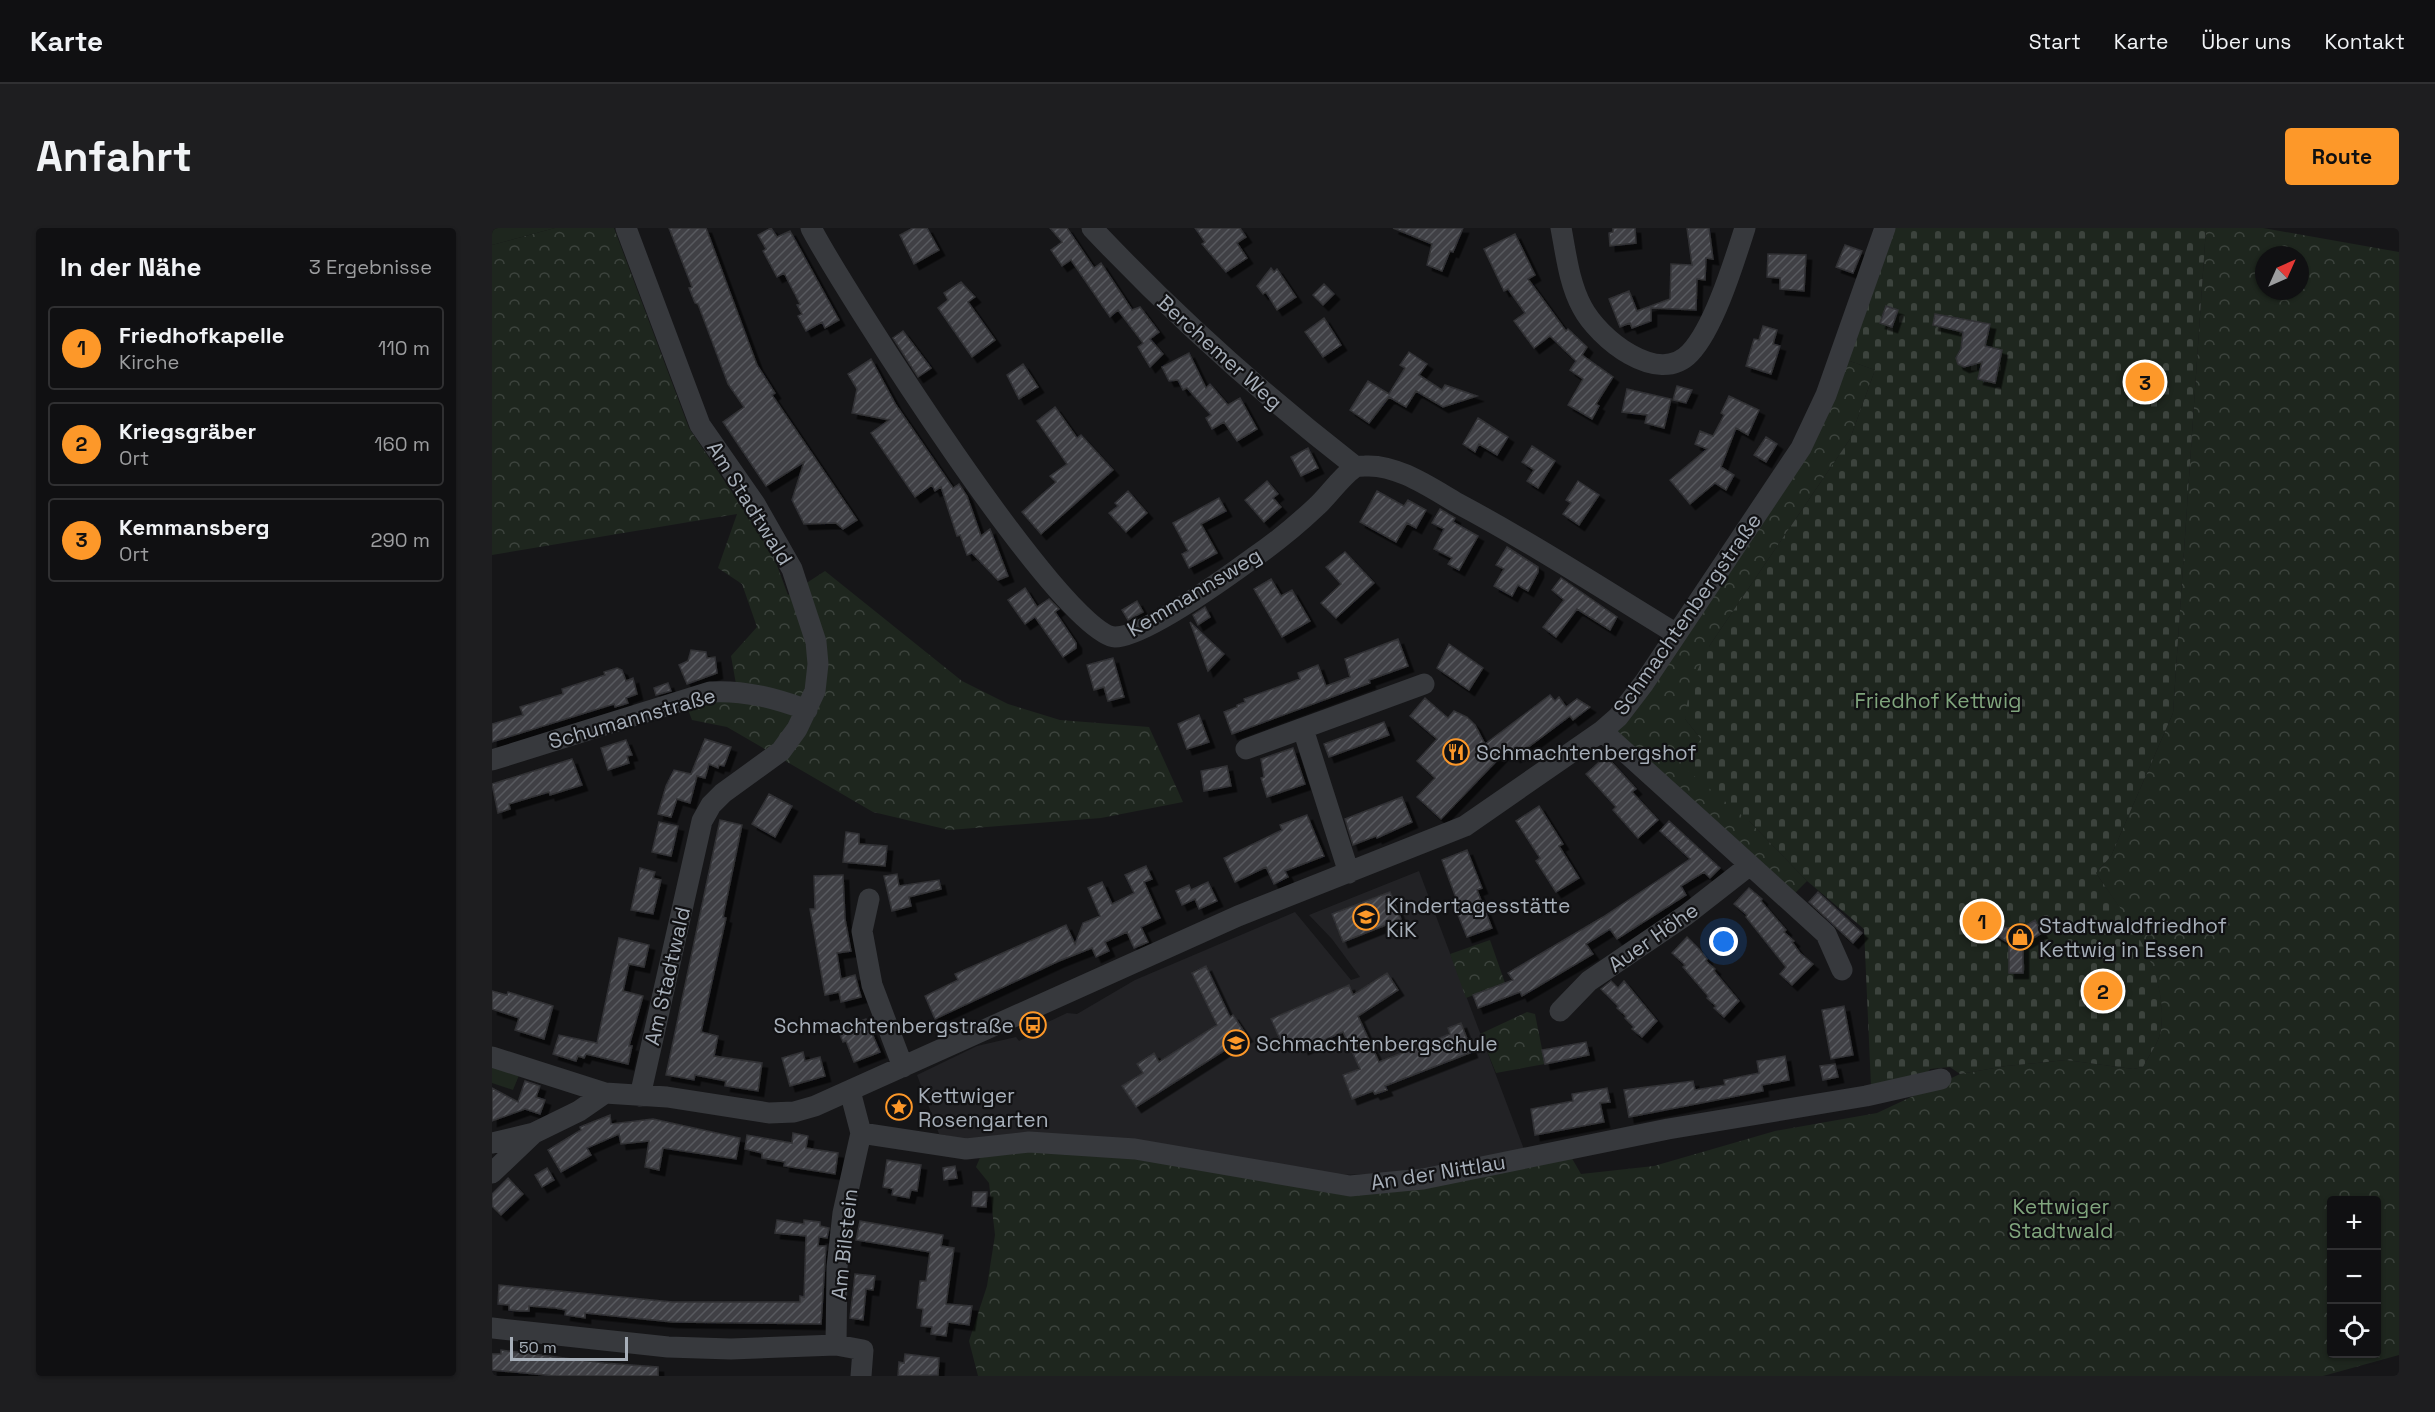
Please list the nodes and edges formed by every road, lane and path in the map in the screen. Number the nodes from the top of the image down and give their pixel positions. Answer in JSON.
{"nodes":[{"id":1,"x":626,"y":228,"type":"edge"},
{"id":2,"x":811,"y":228,"type":"edge"},
{"id":3,"x":1092,"y":228,"type":"edge"},
{"id":4,"x":1561,"y":228,"type":"edge"},
{"id":5,"x":1745,"y":228,"type":"edge"},
{"id":6,"x":1885,"y":228,"type":"edge"},
{"id":7,"x":1356,"y":467,"type":"junction"},
{"id":8,"x":1676,"y":633,"type":"junction"},
{"id":9,"x":1424,"y":684,"type":"dead end"},
{"id":10,"x":807,"y":710,"type":"junction"},
{"id":11,"x":1303,"y":729,"type":"junction"},
{"id":12,"x":1602,"y":731,"type":"junction"},
{"id":13,"x":1246,"y":749,"type":"dead end"},
{"id":14,"x":492,"y":760,"type":"edge"},
{"id":15,"x":1750,"y":865,"type":"junction"},
{"id":16,"x":1349,"y":873,"type":"junction"},
{"id":17,"x":869,"y":899,"type":"dead end"},
{"id":18,"x":1842,"y":970,"type":"dead end"},
{"id":19,"x":1560,"y":1011,"type":"dead end"},
{"id":20,"x":492,"y":1057,"type":"edge"},
{"id":21,"x":903,"y":1067,"type":"junction"},
{"id":22,"x":1941,"y":1080,"type":"dead end"},
{"id":23,"x":850,"y":1091,"type":"junction"},
{"id":24,"x":604,"y":1093,"type":"junction"},
{"id":25,"x":640,"y":1096,"type":"junction"},
{"id":26,"x":534,"y":1133,"type":"junction"},
{"id":27,"x":861,"y":1133,"type":"junction"},
{"id":28,"x":492,"y":1143,"type":"edge"},
{"id":29,"x":492,"y":1173,"type":"edge"},
{"id":30,"x":492,"y":1328,"type":"edge"},
{"id":31,"x":836,"y":1345,"type":"junction"},
{"id":32,"x":861,"y":1376,"type":"edge"}],
"edges":[{"from":1,"to":10,"type":"street","name":"Am Stadtwald"},
{"from":2,"to":7,"type":"street","name":"Kemmannsweg"},
{"from":3,"to":7,"type":"street","name":"Berchemer Weg"},
{"from":4,"to":5,"type":"street"},
{"from":6,"to":8,"type":"street","name":"Schmachtenbergstraße"},
{"from":7,"to":8,"type":"street"},
{"from":8,"to":12,"type":"street","name":"Schmachtenbergstraße"},
{"from":9,"to":11,"type":"street"},
{"from":10,"to":14,"type":"street","name":"Schumannstraße"},
{"from":10,"to":25,"type":"street","name":"Am Stadtwald"},
{"from":11,"to":13,"type":"street"},
{"from":11,"to":16,"type":"street"},
{"from":12,"to":15,"type":"street"},
{"from":12,"to":16,"type":"street","name":"Schmachtenbergstraße"},
{"from":15,"to":18,"type":"street"},
{"from":15,"to":19,"type":"street","name":"Auer Höhe"},
{"from":16,"to":21,"type":"street","name":"Schmachtenbergstraße"},
{"from":17,"to":21,"type":"street"},
{"from":20,"to":24,"type":"street","name":"Schmachtenbergstraße"},
{"from":21,"to":23,"type":"street","name":"Schmachtenbergstraße"},
{"from":22,"to":27,"type":"street","name":"An der Nittlau"},
{"from":23,"to":25,"type":"street","name":"Schmachtenbergstraße"},
{"from":23,"to":27,"type":"street","name":"Am Bilstein"},
{"from":24,"to":25,"type":"street","name":"Schmachtenbergstraße"},
{"from":24,"to":26,"type":"street"},
{"from":26,"to":28,"type":"street"},
{"from":26,"to":29,"type":"street"},
{"from":27,"to":31,"type":"street","name":"Am Bilstein"},
{"from":30,"to":31,"type":"street"},
{"from":31,"to":32,"type":"street"}]}
